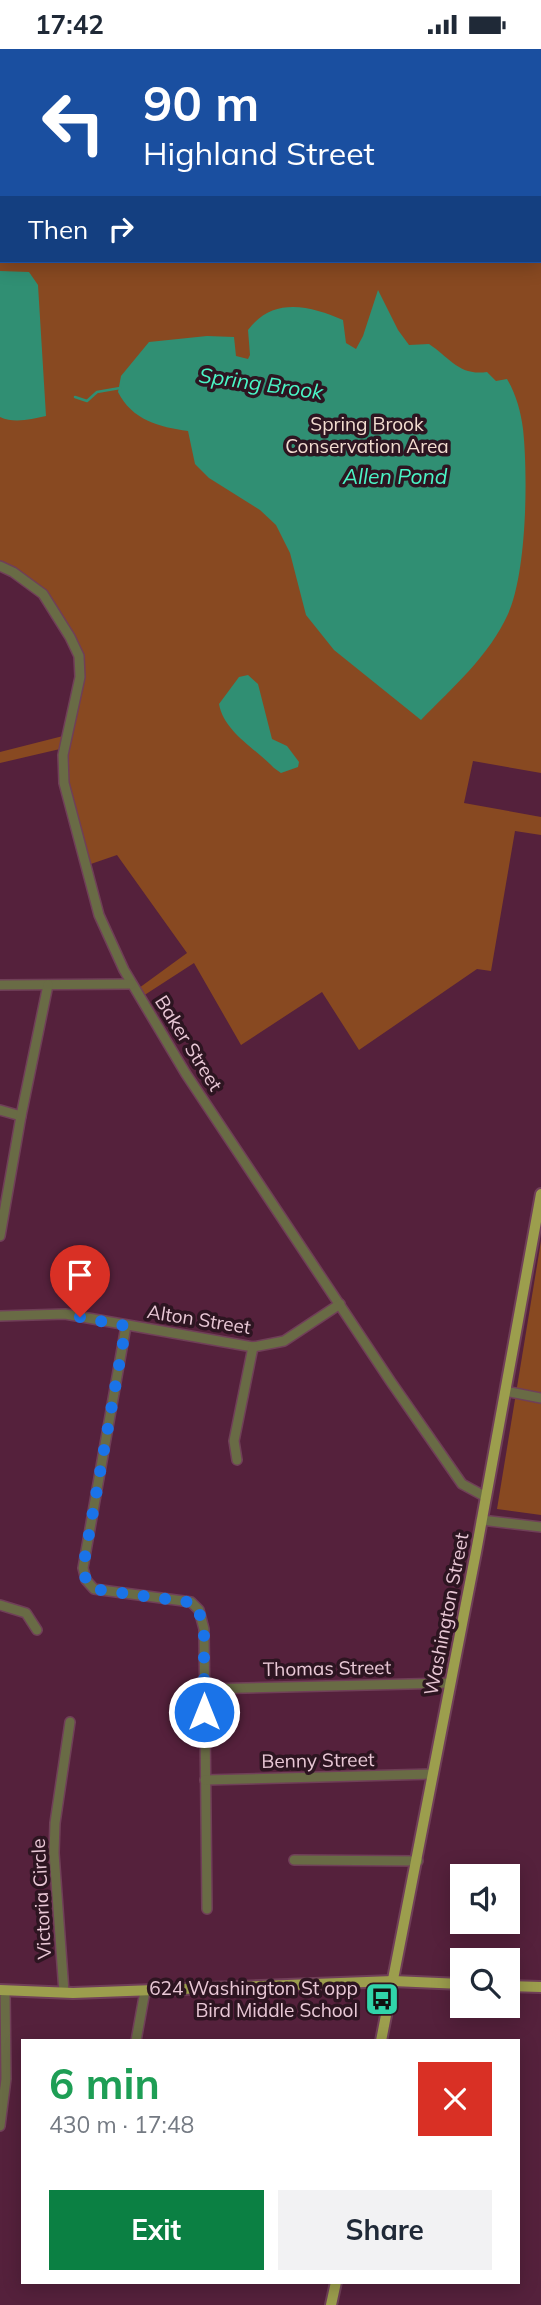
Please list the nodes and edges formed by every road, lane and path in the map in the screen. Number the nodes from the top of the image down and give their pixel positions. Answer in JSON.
{"nodes":[{"id":1,"x":0,"y":566,"type":"edge"},
{"id":2,"x":131,"y":984,"type":"junction"},
{"id":3,"x":0,"y":985,"type":"edge"},
{"id":4,"x":48,"y":985,"type":"junction"},
{"id":5,"x":0,"y":1110,"type":"edge"},
{"id":6,"x":21,"y":1116,"type":"junction"},
{"id":7,"x":541,"y":1194,"type":"edge"},
{"id":8,"x":0,"y":1236,"type":"edge"},
{"id":9,"x":340,"y":1304,"type":"junction"},
{"id":10,"x":0,"y":1316,"type":"edge"},
{"id":11,"x":126,"y":1326,"type":"junction"},
{"id":12,"x":253,"y":1347,"type":"junction"},
{"id":13,"x":505,"y":1391,"type":"junction"},
{"id":14,"x":541,"y":1398,"type":"edge"},
{"id":15,"x":237,"y":1460,"type":"dead end"},
{"id":16,"x":486,"y":1497,"type":"junction"},
{"id":17,"x":481,"y":1520,"type":"junction"},
{"id":18,"x":541,"y":1527,"type":"edge"},
{"id":19,"x":0,"y":1605,"type":"edge"},
{"id":20,"x":37,"y":1630,"type":"dead end"},
{"id":21,"x":450,"y":1683,"type":"junction"},
{"id":22,"x":204,"y":1689,"type":"junction"},
{"id":23,"x":70,"y":1722,"type":"dead end"},
{"id":24,"x":433,"y":1774,"type":"junction"},
{"id":25,"x":205,"y":1780,"type":"junction"},
{"id":26,"x":295,"y":1860,"type":"dead end"},
{"id":27,"x":418,"y":1861,"type":"junction"},
{"id":28,"x":207,"y":1909,"type":"dead end"},
{"id":29,"x":393,"y":1981,"type":"junction"},
{"id":30,"x":450,"y":1983,"type":"edge"},
{"id":31,"x":520,"y":1986,"type":"edge"},
{"id":32,"x":541,"y":1987,"type":"edge"},
{"id":33,"x":2,"y":1990,"type":"edge"},
{"id":34,"x":145,"y":1991,"type":"junction"},
{"id":35,"x":64,"y":1992,"type":"junction"},
{"id":36,"x":136,"y":2039,"type":"edge"},
{"id":37,"x":382,"y":2039,"type":"edge"},
{"id":38,"x":0,"y":2126,"type":"edge"},
{"id":39,"x":335,"y":2284,"type":"edge"},
{"id":40,"x":331,"y":2305,"type":"edge"}],
"edges":[{"from":1,"to":2,"type":"street","name":"Baker Street"},
{"from":2,"to":4,"type":"street"},
{"from":2,"to":9,"type":"street","name":"Baker Street"},
{"from":3,"to":4,"type":"street"},
{"from":4,"to":6,"type":"street"},
{"from":5,"to":6,"type":"street"},
{"from":6,"to":8,"type":"street"},
{"from":7,"to":13,"type":"main road","name":"Washington Street"},
{"from":9,"to":12,"type":"street","name":"Alton Street"},
{"from":9,"to":16,"type":"street","name":"Baker Street"},
{"from":10,"to":11,"type":"street","name":"Alton Street"},
{"from":11,"to":12,"type":"street","name":"Alton Street"},
{"from":11,"to":22,"type":"street"},
{"from":12,"to":15,"type":"street"},
{"from":13,"to":14,"type":"street"},
{"from":13,"to":16,"type":"main road","name":"Washington Street"},
{"from":16,"to":17,"type":"main road","name":"Washington Street"},
{"from":17,"to":18,"type":"street"},
{"from":17,"to":21,"type":"main road","name":"Washington Street"},
{"from":19,"to":20,"type":"street"},
{"from":21,"to":22,"type":"street","name":"Thomas Street"},
{"from":21,"to":24,"type":"main road","name":"Washington Street"},
{"from":22,"to":25,"type":"street"},
{"from":23,"to":35,"type":"street","name":"Victoria Circle"},
{"from":24,"to":25,"type":"street","name":"Benny Street"},
{"from":24,"to":27,"type":"main road","name":"Washington Street"},
{"from":25,"to":28,"type":"street"},
{"from":26,"to":27,"type":"street"},
{"from":27,"to":29,"type":"main road","name":"Washington Street"},
{"from":29,"to":30,"type":"main road"},
{"from":29,"to":34,"type":"main road"},
{"from":29,"to":37,"type":"main road","name":"Washington Street"},
{"from":31,"to":32,"type":"main road"},
{"from":33,"to":35,"type":"main road"},
{"from":33,"to":38,"type":"street"},
{"from":34,"to":35,"type":"main road"},
{"from":34,"to":36,"type":"street"},
{"from":39,"to":40,"type":"main road"}]}
